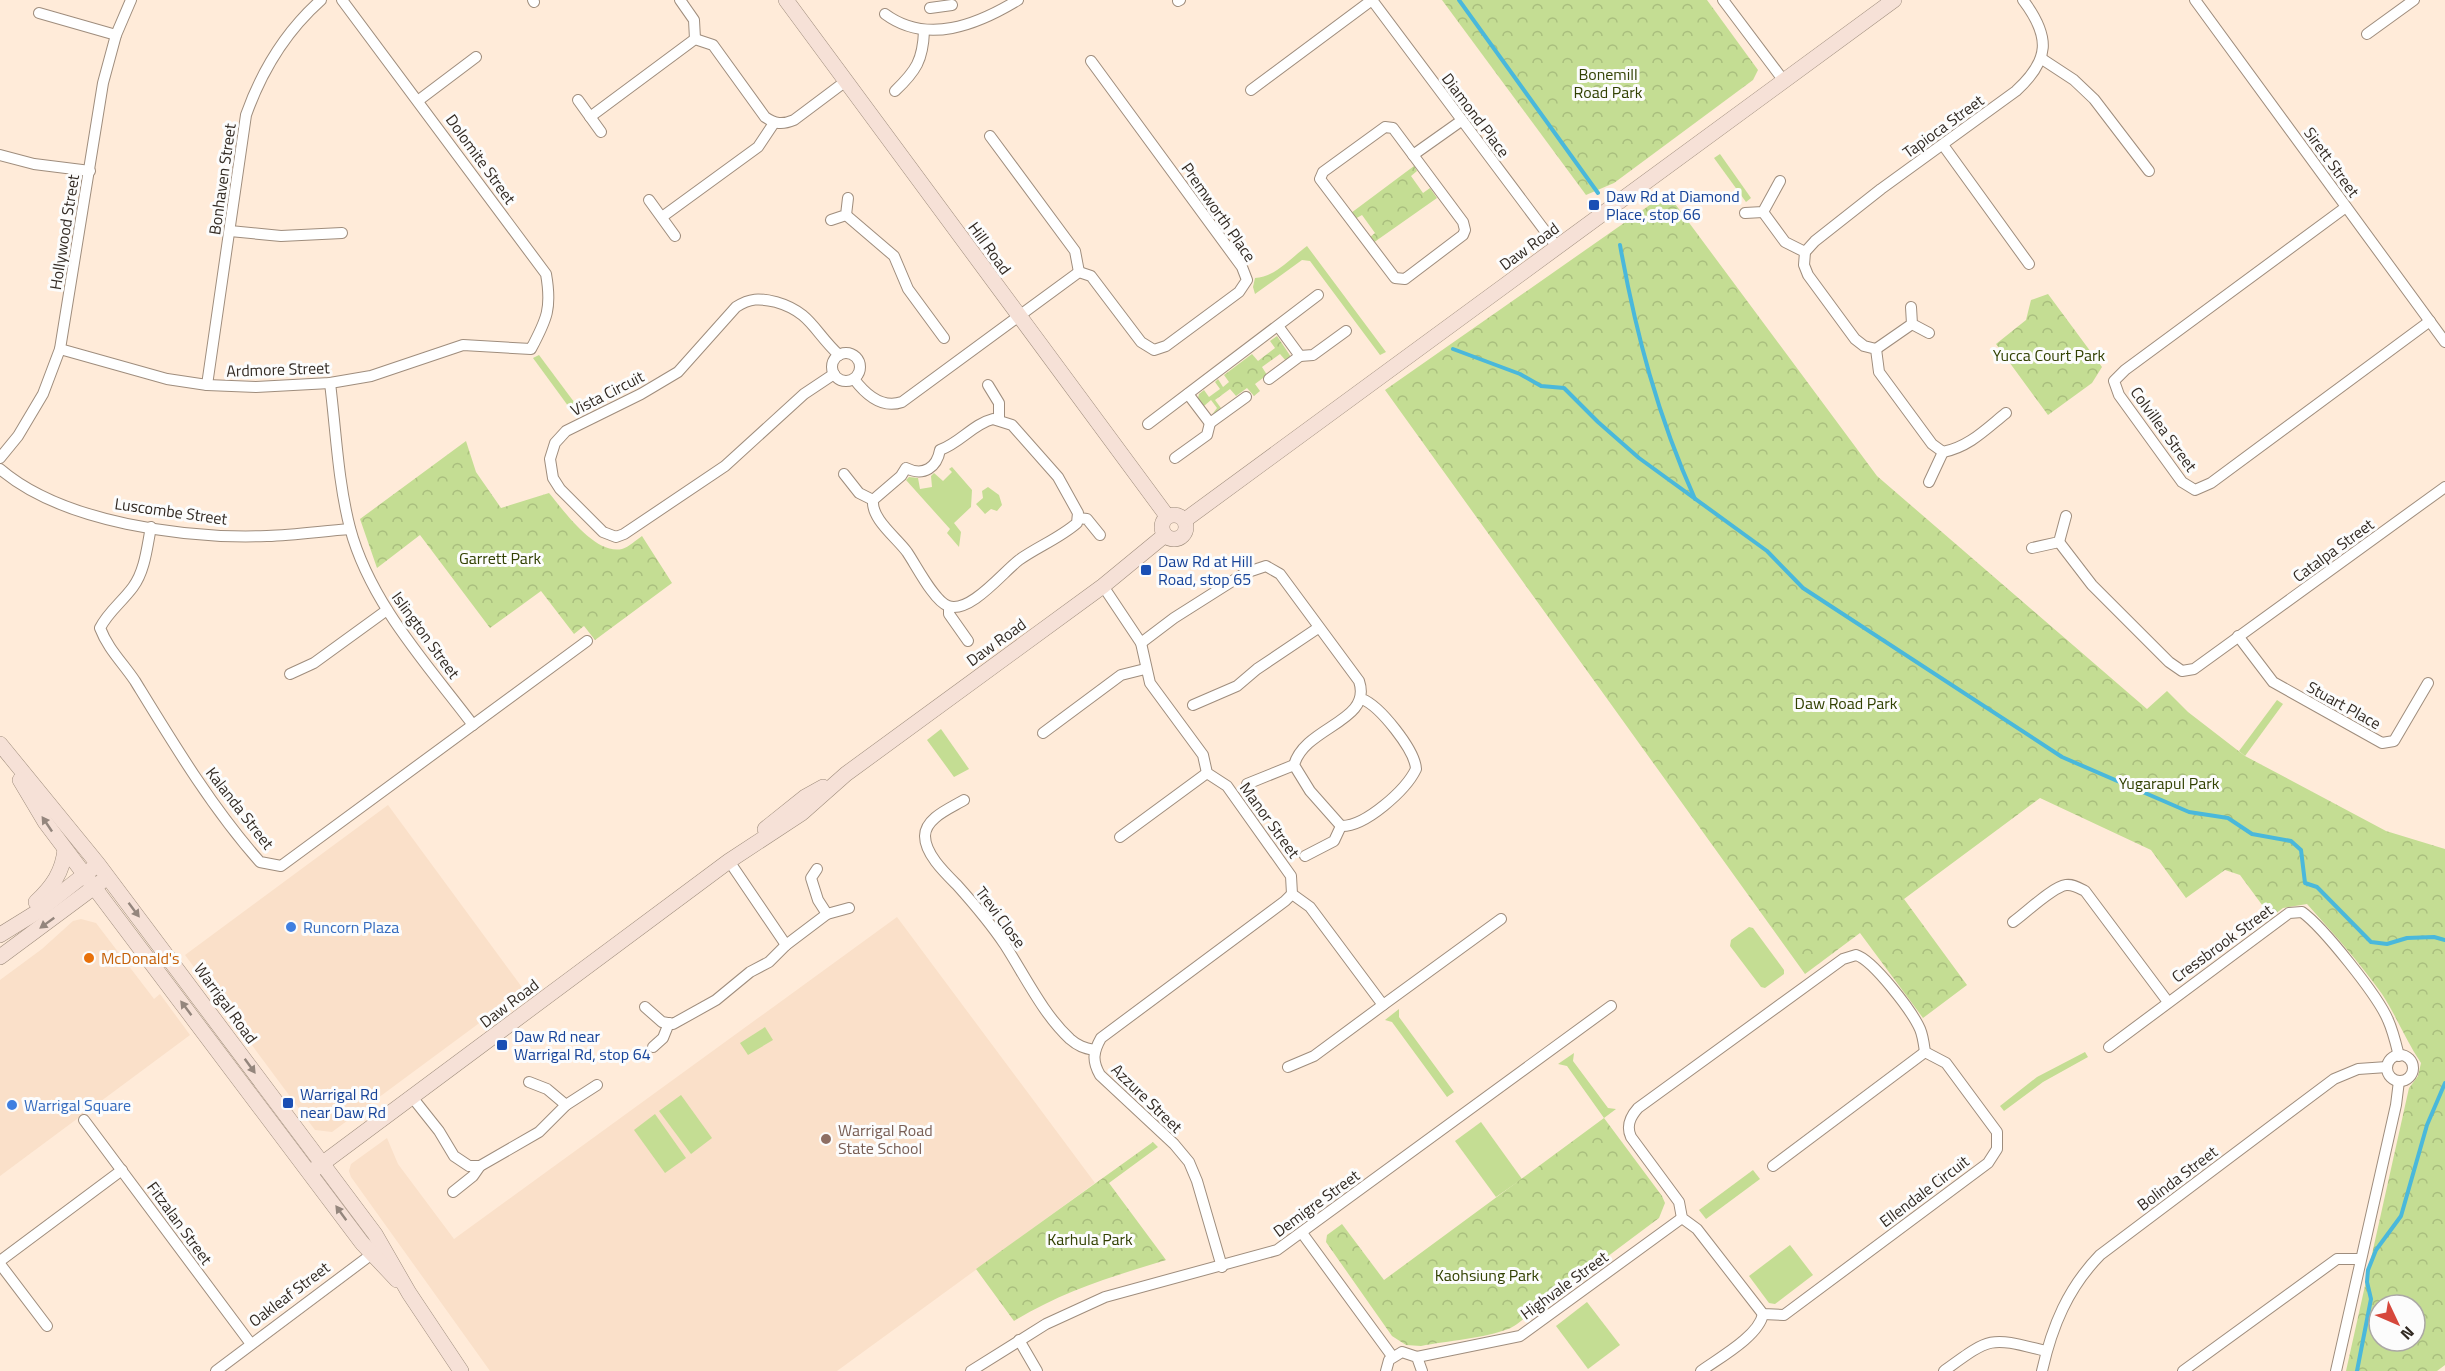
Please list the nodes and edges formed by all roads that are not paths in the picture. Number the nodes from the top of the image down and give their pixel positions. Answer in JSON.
{"nodes":[{"id":1,"x":131,"y":0,"type":"edge"},
{"id":2,"x":321,"y":0,"type":"edge"},
{"id":3,"x":342,"y":0,"type":"edge"},
{"id":4,"x":680,"y":0,"type":"edge"},
{"id":5,"x":786,"y":0,"type":"edge"},
{"id":6,"x":1018,"y":0,"type":"edge"},
{"id":7,"x":1372,"y":0,"type":"edge"},
{"id":8,"x":1723,"y":0,"type":"edge"},
{"id":9,"x":1894,"y":0,"type":"edge"},
{"id":10,"x":2024,"y":0,"type":"edge"},
{"id":11,"x":2211,"y":0,"type":"edge"},
{"id":12,"x":2414,"y":0,"type":"edge"},
{"id":13,"x":2197,"y":4,"type":"edge"},
{"id":14,"x":39,"y":13,"type":"dead end"},
{"id":15,"x":885,"y":14,"type":"dead end"},
{"id":16,"x":924,"y":31,"type":"junction"},
{"id":17,"x":2367,"y":34,"type":"dead end"},
{"id":18,"x":116,"y":35,"type":"junction"},
{"id":19,"x":695,"y":39,"type":"junction"},
{"id":20,"x":477,"y":57,"type":"dead end"},
{"id":21,"x":2042,"y":59,"type":"junction"},
{"id":22,"x":1091,"y":61,"type":"dead end"},
{"id":23,"x":846,"y":81,"type":"junction"},
{"id":24,"x":1784,"y":81,"type":"junction"},
{"id":25,"x":1251,"y":90,"type":"dead end"},
{"id":26,"x":895,"y":91,"type":"dead end"},
{"id":27,"x":419,"y":100,"type":"junction"},
{"id":28,"x":578,"y":100,"type":"dead end"},
{"id":29,"x":590,"y":117,"type":"junction"},
{"id":30,"x":1461,"y":121,"type":"junction"},
{"id":31,"x":774,"y":123,"type":"junction"},
{"id":32,"x":601,"y":132,"type":"dead end"},
{"id":33,"x":990,"y":136,"type":"dead end"},
{"id":34,"x":1943,"y":145,"type":"junction"},
{"id":35,"x":0,"y":155,"type":"edge"},
{"id":36,"x":1413,"y":155,"type":"junction"},
{"id":37,"x":90,"y":171,"type":"junction"},
{"id":38,"x":2149,"y":171,"type":"dead end"},
{"id":39,"x":1780,"y":181,"type":"dead end"},
{"id":40,"x":848,"y":198,"type":"dead end"},
{"id":41,"x":649,"y":200,"type":"dead end"},
{"id":42,"x":2346,"y":207,"type":"junction"},
{"id":43,"x":1763,"y":212,"type":"junction"},
{"id":44,"x":1746,"y":213,"type":"dead end"},
{"id":45,"x":846,"y":214,"type":"junction"},
{"id":46,"x":662,"y":217,"type":"junction"},
{"id":47,"x":831,"y":220,"type":"dead end"},
{"id":48,"x":230,"y":231,"type":"junction"},
{"id":49,"x":342,"y":233,"type":"dead end"},
{"id":50,"x":675,"y":236,"type":"dead end"},
{"id":51,"x":1557,"y":247,"type":"junction"},
{"id":52,"x":1805,"y":252,"type":"junction"},
{"id":53,"x":2030,"y":264,"type":"dead end"},
{"id":54,"x":1078,"y":272,"type":"junction"},
{"id":55,"x":1318,"y":295,"type":"dead end"},
{"id":56,"x":1911,"y":307,"type":"dead end"},
{"id":57,"x":1018,"y":316,"type":"junction"},
{"id":58,"x":2430,"y":321,"type":"junction"},
{"id":59,"x":1912,"y":324,"type":"junction"},
{"id":60,"x":1278,"y":326,"type":"junction"},
{"id":61,"x":1346,"y":331,"type":"dead end"},
{"id":62,"x":1929,"y":333,"type":"dead end"},
{"id":63,"x":944,"y":338,"type":"dead end"},
{"id":64,"x":2445,"y":342,"type":"edge"},
{"id":65,"x":60,"y":349,"type":"junction"},
{"id":66,"x":531,"y":349,"type":"joint"},
{"id":67,"x":1876,"y":349,"type":"junction"},
{"id":68,"x":839,"y":355,"type":"junction"},
{"id":69,"x":1300,"y":356,"type":"junction"},
{"id":70,"x":834,"y":374,"type":"junction"},
{"id":71,"x":854,"y":379,"type":"junction"},
{"id":72,"x":1269,"y":379,"type":"dead end"},
{"id":73,"x":330,"y":383,"type":"junction"},
{"id":74,"x":207,"y":385,"type":"junction"},
{"id":75,"x":988,"y":385,"type":"dead end"},
{"id":76,"x":1188,"y":394,"type":"junction"},
{"id":77,"x":1246,"y":397,"type":"dead end"},
{"id":78,"x":2006,"y":413,"type":"dead end"},
{"id":79,"x":999,"y":420,"type":"junction"},
{"id":80,"x":1148,"y":423,"type":"dead end"},
{"id":81,"x":1210,"y":423,"type":"junction"},
{"id":82,"x":1943,"y":452,"type":"junction"},
{"id":83,"x":0,"y":458,"type":"edge"},
{"id":84,"x":1174,"y":458,"type":"dead end"},
{"id":85,"x":0,"y":469,"type":"edge"},
{"id":86,"x":844,"y":474,"type":"dead end"},
{"id":87,"x":1929,"y":482,"type":"dead end"},
{"id":88,"x":2445,"y":487,"type":"edge"},
{"id":89,"x":873,"y":500,"type":"junction"},
{"id":90,"x":1167,"y":516,"type":"junction"},
{"id":91,"x":2066,"y":516,"type":"dead end"},
{"id":92,"x":1078,"y":518,"type":"junction"},
{"id":93,"x":1185,"y":520,"type":"junction"},
{"id":94,"x":151,"y":527,"type":"junction"},
{"id":95,"x":350,"y":529,"type":"junction"},
{"id":96,"x":1165,"y":535,"type":"junction"},
{"id":97,"x":1100,"y":536,"type":"dead end"},
{"id":98,"x":2060,"y":542,"type":"junction"},
{"id":99,"x":2032,"y":548,"type":"dead end"},
{"id":100,"x":1103,"y":586,"type":"junction"},
{"id":101,"x":949,"y":607,"type":"junction"},
{"id":102,"x":387,"y":610,"type":"junction"},
{"id":103,"x":1318,"y":628,"type":"junction"},
{"id":104,"x":2238,"y":636,"type":"junction"},
{"id":105,"x":586,"y":641,"type":"dead end"},
{"id":106,"x":968,"y":641,"type":"dead end"},
{"id":107,"x":1141,"y":643,"type":"junction"},
{"id":108,"x":1145,"y":669,"type":"junction"},
{"id":109,"x":290,"y":674,"type":"dead end"},
{"id":110,"x":2428,"y":683,"type":"dead end"},
{"id":111,"x":1362,"y":699,"type":"junction"},
{"id":112,"x":1193,"y":705,"type":"dead end"},
{"id":113,"x":473,"y":725,"type":"junction"},
{"id":114,"x":1043,"y":733,"type":"dead end"},
{"id":115,"x":0,"y":746,"type":"edge"},
{"id":116,"x":1294,"y":765,"type":"junction"},
{"id":117,"x":1207,"y":773,"type":"junction"},
{"id":118,"x":1247,"y":784,"type":"dead end"},
{"id":119,"x":964,"y":800,"type":"dead end"},
{"id":120,"x":1341,"y":826,"type":"junction"},
{"id":121,"x":1120,"y":837,"type":"dead end"},
{"id":122,"x":65,"y":849,"type":"junction"},
{"id":123,"x":1305,"y":856,"type":"dead end"},
{"id":124,"x":729,"y":861,"type":"junction"},
{"id":125,"x":98,"y":864,"type":"junction"},
{"id":126,"x":817,"y":869,"type":"dead end"},
{"id":127,"x":85,"y":875,"type":"junction"},
{"id":128,"x":108,"y":877,"type":"junction"},
{"id":129,"x":94,"y":888,"type":"junction"},
{"id":130,"x":1292,"y":894,"type":"junction"},
{"id":131,"x":849,"y":908,"type":"dead end"},
{"id":132,"x":827,"y":914,"type":"junction"},
{"id":133,"x":1501,"y":919,"type":"dead end"},
{"id":134,"x":2013,"y":922,"type":"dead end"},
{"id":135,"x":0,"y":934,"type":"edge"},
{"id":136,"x":786,"y":945,"type":"junction"},
{"id":137,"x":0,"y":957,"type":"edge"},
{"id":138,"x":2168,"y":1002,"type":"junction"},
{"id":139,"x":1383,"y":1005,"type":"junction"},
{"id":140,"x":1611,"y":1006,"type":"dead end"},
{"id":141,"x":645,"y":1007,"type":"dead end"},
{"id":142,"x":669,"y":1023,"type":"junction"},
{"id":143,"x":234,"y":1044,"type":"junction"},
{"id":144,"x":653,"y":1047,"type":"dead end"},
{"id":145,"x":2109,"y":1047,"type":"dead end"},
{"id":146,"x":1094,"y":1050,"type":"junction"},
{"id":147,"x":1925,"y":1052,"type":"junction"},
{"id":148,"x":220,"y":1054,"type":"junction"},
{"id":149,"x":2399,"y":1056,"type":"junction"},
{"id":150,"x":1288,"y":1067,"type":"dead end"},
{"id":151,"x":2387,"y":1067,"type":"junction"},
{"id":152,"x":2399,"y":1081,"type":"junction"},
{"id":153,"x":529,"y":1082,"type":"dead end"},
{"id":154,"x":597,"y":1085,"type":"dead end"},
{"id":155,"x":412,"y":1097,"type":"junction"},
{"id":156,"x":566,"y":1105,"type":"junction"},
{"id":157,"x":84,"y":1120,"type":"dead end"},
{"id":158,"x":480,"y":1166,"type":"junction"},
{"id":159,"x":1773,"y":1166,"type":"dead end"},
{"id":160,"x":316,"y":1168,"type":"junction"},
{"id":161,"x":122,"y":1170,"type":"junction"},
{"id":162,"x":453,"y":1192,"type":"dead end"},
{"id":163,"x":1682,"y":1218,"type":"junction"},
{"id":164,"x":1302,"y":1233,"type":"junction"},
{"id":165,"x":377,"y":1250,"type":"junction"},
{"id":166,"x":2360,"y":1259,"type":"junction"},
{"id":167,"x":0,"y":1263,"type":"edge"},
{"id":168,"x":1222,"y":1267,"type":"junction"},
{"id":169,"x":1763,"y":1314,"type":"junction"},
{"id":170,"x":47,"y":1326,"type":"dead end"},
{"id":171,"x":1019,"y":1340,"type":"junction"},
{"id":172,"x":251,"y":1344,"type":"junction"},
{"id":173,"x":2046,"y":1352,"type":"junction"},
{"id":174,"x":1392,"y":1356,"type":"junction"},
{"id":175,"x":1417,"y":1357,"type":"junction"},
{"id":176,"x":216,"y":1371,"type":"edge"},
{"id":177,"x":461,"y":1371,"type":"edge"},
{"id":178,"x":971,"y":1371,"type":"edge"},
{"id":179,"x":1037,"y":1371,"type":"edge"},
{"id":180,"x":1386,"y":1371,"type":"edge"},
{"id":181,"x":1422,"y":1371,"type":"edge"},
{"id":182,"x":1701,"y":1371,"type":"edge"},
{"id":183,"x":1944,"y":1371,"type":"edge"},
{"id":184,"x":2042,"y":1371,"type":"edge"},
{"id":185,"x":2183,"y":1371,"type":"edge"},
{"id":186,"x":2336,"y":1371,"type":"edge"}],
"edges":[{"from":1,"to":18,"type":"street","name":"Hollywood Street"},
{"from":2,"to":48,"type":"street","name":"Bonhaven Street"},
{"from":3,"to":27,"type":"street","name":"Dolomite Street"},
{"from":4,"to":19,"type":"street"},
{"from":5,"to":23,"type":"street","name":"Hill Road"},
{"from":6,"to":16,"type":"street"},
{"from":7,"to":25,"type":"street"},
{"from":7,"to":30,"type":"street","name":"Diamond Place"},
{"from":8,"to":24,"type":"street"},
{"from":9,"to":24,"type":"street","name":"Daw Road"},
{"from":10,"to":21,"type":"street"},
{"from":11,"to":13,"type":"street"},
{"from":12,"to":17,"type":"street"},
{"from":13,"to":42,"type":"street","name":"Sirett Street"},
{"from":14,"to":18,"type":"street"},
{"from":15,"to":16,"type":"street"},
{"from":16,"to":26,"type":"street"},
{"from":18,"to":37,"type":"street","name":"Hollywood Street"},
{"from":19,"to":29,"type":"street"},
{"from":19,"to":31,"type":"street"},
{"from":20,"to":27,"type":"street"},
{"from":21,"to":34,"type":"street","name":"Tapioca Street"},
{"from":21,"to":38,"type":"street"},
{"from":22,"to":54,"type":"street","name":"Premworth Place"},
{"from":23,"to":31,"type":"street"},
{"from":23,"to":57,"type":"street","name":"Hill Road"},
{"from":24,"to":51,"type":"street","name":"Daw Road"},
{"from":27,"to":66,"type":"street","name":"Dolomite Street"},
{"from":28,"to":29,"type":"street"},
{"from":29,"to":32,"type":"street"},
{"from":30,"to":36,"type":"street"},
{"from":30,"to":51,"type":"street","name":"Diamond Place"},
{"from":31,"to":46,"type":"street"},
{"from":33,"to":54,"type":"street"},
{"from":34,"to":52,"type":"street","name":"Tapioca Street"},
{"from":34,"to":53,"type":"street"},
{"from":35,"to":37,"type":"street"},
{"from":36,"to":36,"type":"street"},
{"from":37,"to":65,"type":"street","name":"Hollywood Street"},
{"from":39,"to":43,"type":"street"},
{"from":40,"to":45,"type":"street"},
{"from":41,"to":46,"type":"street"},
{"from":42,"to":58,"type":"street","name":"Sirett Street"},
{"from":42,"to":58,"type":"street","name":"Colvillea Street"},
{"from":43,"to":44,"type":"street"},
{"from":43,"to":52,"type":"street"},
{"from":45,"to":47,"type":"street"},
{"from":45,"to":63,"type":"street"},
{"from":46,"to":50,"type":"street"},
{"from":48,"to":49,"type":"street"},
{"from":48,"to":74,"type":"street","name":"Bonhaven Street"},
{"from":51,"to":93,"type":"street","name":"Daw Road"},
{"from":52,"to":67,"type":"street"},
{"from":54,"to":57,"type":"street"},
{"from":55,"to":60,"type":"street"},
{"from":56,"to":59,"type":"street"},
{"from":57,"to":71,"type":"street"},
{"from":57,"to":90,"type":"street","name":"Hill Road"},
{"from":58,"to":64,"type":"street","name":"Sirett Street"},
{"from":59,"to":62,"type":"street"},
{"from":59,"to":67,"type":"street"},
{"from":60,"to":69,"type":"street"},
{"from":60,"to":76,"type":"street"},
{"from":61,"to":69,"type":"street"},
{"from":65,"to":74,"type":"street","name":"Ardmore Street"},
{"from":65,"to":83,"type":"street","name":"Hollywood Street"},
{"from":66,"to":73,"type":"street","name":"Ardmore Street"},
{"from":67,"to":82,"type":"street"},
{"from":68,"to":70,"type":"street"},
{"from":68,"to":70,"type":"street","name":"Vista Circuit"},
{"from":68,"to":71,"type":"street"},
{"from":69,"to":72,"type":"street"},
{"from":70,"to":71,"type":"street"},
{"from":73,"to":74,"type":"street","name":"Ardmore Street"},
{"from":73,"to":95,"type":"street","name":"Islington Street"},
{"from":75,"to":79,"type":"street"},
{"from":76,"to":80,"type":"street"},
{"from":76,"to":81,"type":"street"},
{"from":77,"to":81,"type":"street"},
{"from":78,"to":82,"type":"street"},
{"from":79,"to":89,"type":"street"},
{"from":79,"to":92,"type":"street"},
{"from":81,"to":84,"type":"street"},
{"from":82,"to":87,"type":"street"},
{"from":85,"to":94,"type":"street","name":"Luscombe Street"},
{"from":86,"to":89,"type":"street"},
{"from":88,"to":104,"type":"street","name":"Catalpa Street"},
{"from":89,"to":101,"type":"street"},
{"from":90,"to":93,"type":"street"},
{"from":90,"to":96,"type":"street"},
{"from":91,"to":98,"type":"street"},
{"from":92,"to":97,"type":"street"},
{"from":92,"to":101,"type":"street"},
{"from":93,"to":96,"type":"street","name":"Daw Road"},
{"from":94,"to":95,"type":"street","name":"Luscombe Street"},
{"from":94,"to":113,"type":"street","name":"Kalanda Street"},
{"from":95,"to":102,"type":"street","name":"Islington Street"},
{"from":96,"to":100,"type":"street","name":"Daw Road"},
{"from":98,"to":99,"type":"street"},
{"from":98,"to":104,"type":"street","name":"Catalpa Street"},
{"from":100,"to":107,"type":"street"},
{"from":100,"to":124,"type":"street","name":"Daw Road"},
{"from":101,"to":106,"type":"street"},
{"from":102,"to":109,"type":"street"},
{"from":102,"to":113,"type":"street","name":"Islington Street"},
{"from":103,"to":107,"type":"street"},
{"from":103,"to":111,"type":"street"},
{"from":103,"to":112,"type":"street"},
{"from":104,"to":110,"type":"street","name":"Stuart Place"},
{"from":105,"to":113,"type":"street","name":"Kalanda Street"},
{"from":107,"to":108,"type":"street"},
{"from":108,"to":114,"type":"street"},
{"from":108,"to":117,"type":"street"},
{"from":111,"to":116,"type":"street"},
{"from":111,"to":120,"type":"street"},
{"from":122,"to":115,"type":"street","name":"Warrigal Road","one_way":true},
{"from":115,"to":125,"type":"street","name":"Warrigal Road"},
{"from":116,"to":118,"type":"street"},
{"from":116,"to":120,"type":"street"},
{"from":117,"to":121,"type":"street"},
{"from":117,"to":130,"type":"street","name":"Manor Street"},
{"from":119,"to":146,"type":"street","name":"Trevi Close"},
{"from":120,"to":123,"type":"street"},
{"from":122,"to":127,"type":"street","name":"Warrigal Road"},
{"from":122,"to":135,"type":"street"},
{"from":124,"to":136,"type":"street"},
{"from":124,"to":155,"type":"street","name":"Daw Road"},
{"from":125,"to":127,"type":"street"},
{"from":125,"to":128,"type":"street","name":"Warrigal Road"},
{"from":126,"to":132,"type":"street"},
{"from":127,"to":129,"type":"street","name":"Warrigal Road"},
{"from":127,"to":135,"type":"street"},
{"from":128,"to":129,"type":"street"},
{"from":128,"to":143,"type":"street","name":"Warrigal Road","one_way":true},
{"from":129,"to":137,"type":"street","one_way":true},
{"from":148,"to":129,"type":"street","name":"Warrigal Road","one_way":true},
{"from":130,"to":139,"type":"street"},
{"from":130,"to":146,"type":"street"},
{"from":131,"to":132,"type":"street"},
{"from":132,"to":136,"type":"street"},
{"from":133,"to":139,"type":"street"},
{"from":134,"to":138,"type":"street"},
{"from":136,"to":142,"type":"street"},
{"from":138,"to":145,"type":"street","name":"Cressbrook Street"},
{"from":138,"to":149,"type":"street","name":"Cressbrook Street"},
{"from":139,"to":150,"type":"street"},
{"from":140,"to":164,"type":"street","name":"Demigre Street"},
{"from":141,"to":142,"type":"street"},
{"from":142,"to":144,"type":"street"},
{"from":143,"to":148,"type":"street"},
{"from":143,"to":160,"type":"street","name":"Warrigal Road","one_way":true},
{"from":146,"to":168,"type":"street","name":"Azzure Street"},
{"from":147,"to":159,"type":"street"},
{"from":147,"to":163,"type":"street"},
{"from":147,"to":169,"type":"street","name":"Ellendale Circuit"},
{"from":148,"to":160,"type":"street","name":"Warrigal Road"},
{"from":149,"to":151,"type":"street"},
{"from":149,"to":152,"type":"street"},
{"from":151,"to":152,"type":"street"},
{"from":151,"to":173,"type":"street","name":"Bolinda Street"},
{"from":152,"to":166,"type":"street"},
{"from":153,"to":156,"type":"street"},
{"from":154,"to":156,"type":"street"},
{"from":155,"to":158,"type":"street"},
{"from":155,"to":160,"type":"street","name":"Daw Road"},
{"from":156,"to":158,"type":"street"},
{"from":157,"to":161,"type":"street","name":"Fitzalan Street"},
{"from":158,"to":162,"type":"street"},
{"from":160,"to":165,"type":"street","name":"Warrigal Road"},
{"from":161,"to":167,"type":"street"},
{"from":161,"to":172,"type":"street","name":"Fitzalan Street"},
{"from":163,"to":169,"type":"street"},
{"from":163,"to":175,"type":"street","name":"Highvale Street"},
{"from":164,"to":168,"type":"street","name":"Demigre Street"},
{"from":164,"to":174,"type":"street"},
{"from":165,"to":172,"type":"street","name":"Oakleaf Street"},
{"from":165,"to":177,"type":"street","name":"Warrigal Road"},
{"from":166,"to":185,"type":"street"},
{"from":166,"to":186,"type":"street"},
{"from":167,"to":170,"type":"street"},
{"from":168,"to":171,"type":"street","name":"Demigre Street"},
{"from":169,"to":182,"type":"street"},
{"from":171,"to":178,"type":"street","name":"Demigre Street"},
{"from":171,"to":179,"type":"street"},
{"from":172,"to":176,"type":"street","name":"Oakleaf Street"},
{"from":173,"to":183,"type":"street"},
{"from":173,"to":184,"type":"street","name":"Bolinda Street"},
{"from":174,"to":175,"type":"street","name":"Highvale Street"},
{"from":174,"to":180,"type":"street"},
{"from":175,"to":181,"type":"street"}]}
